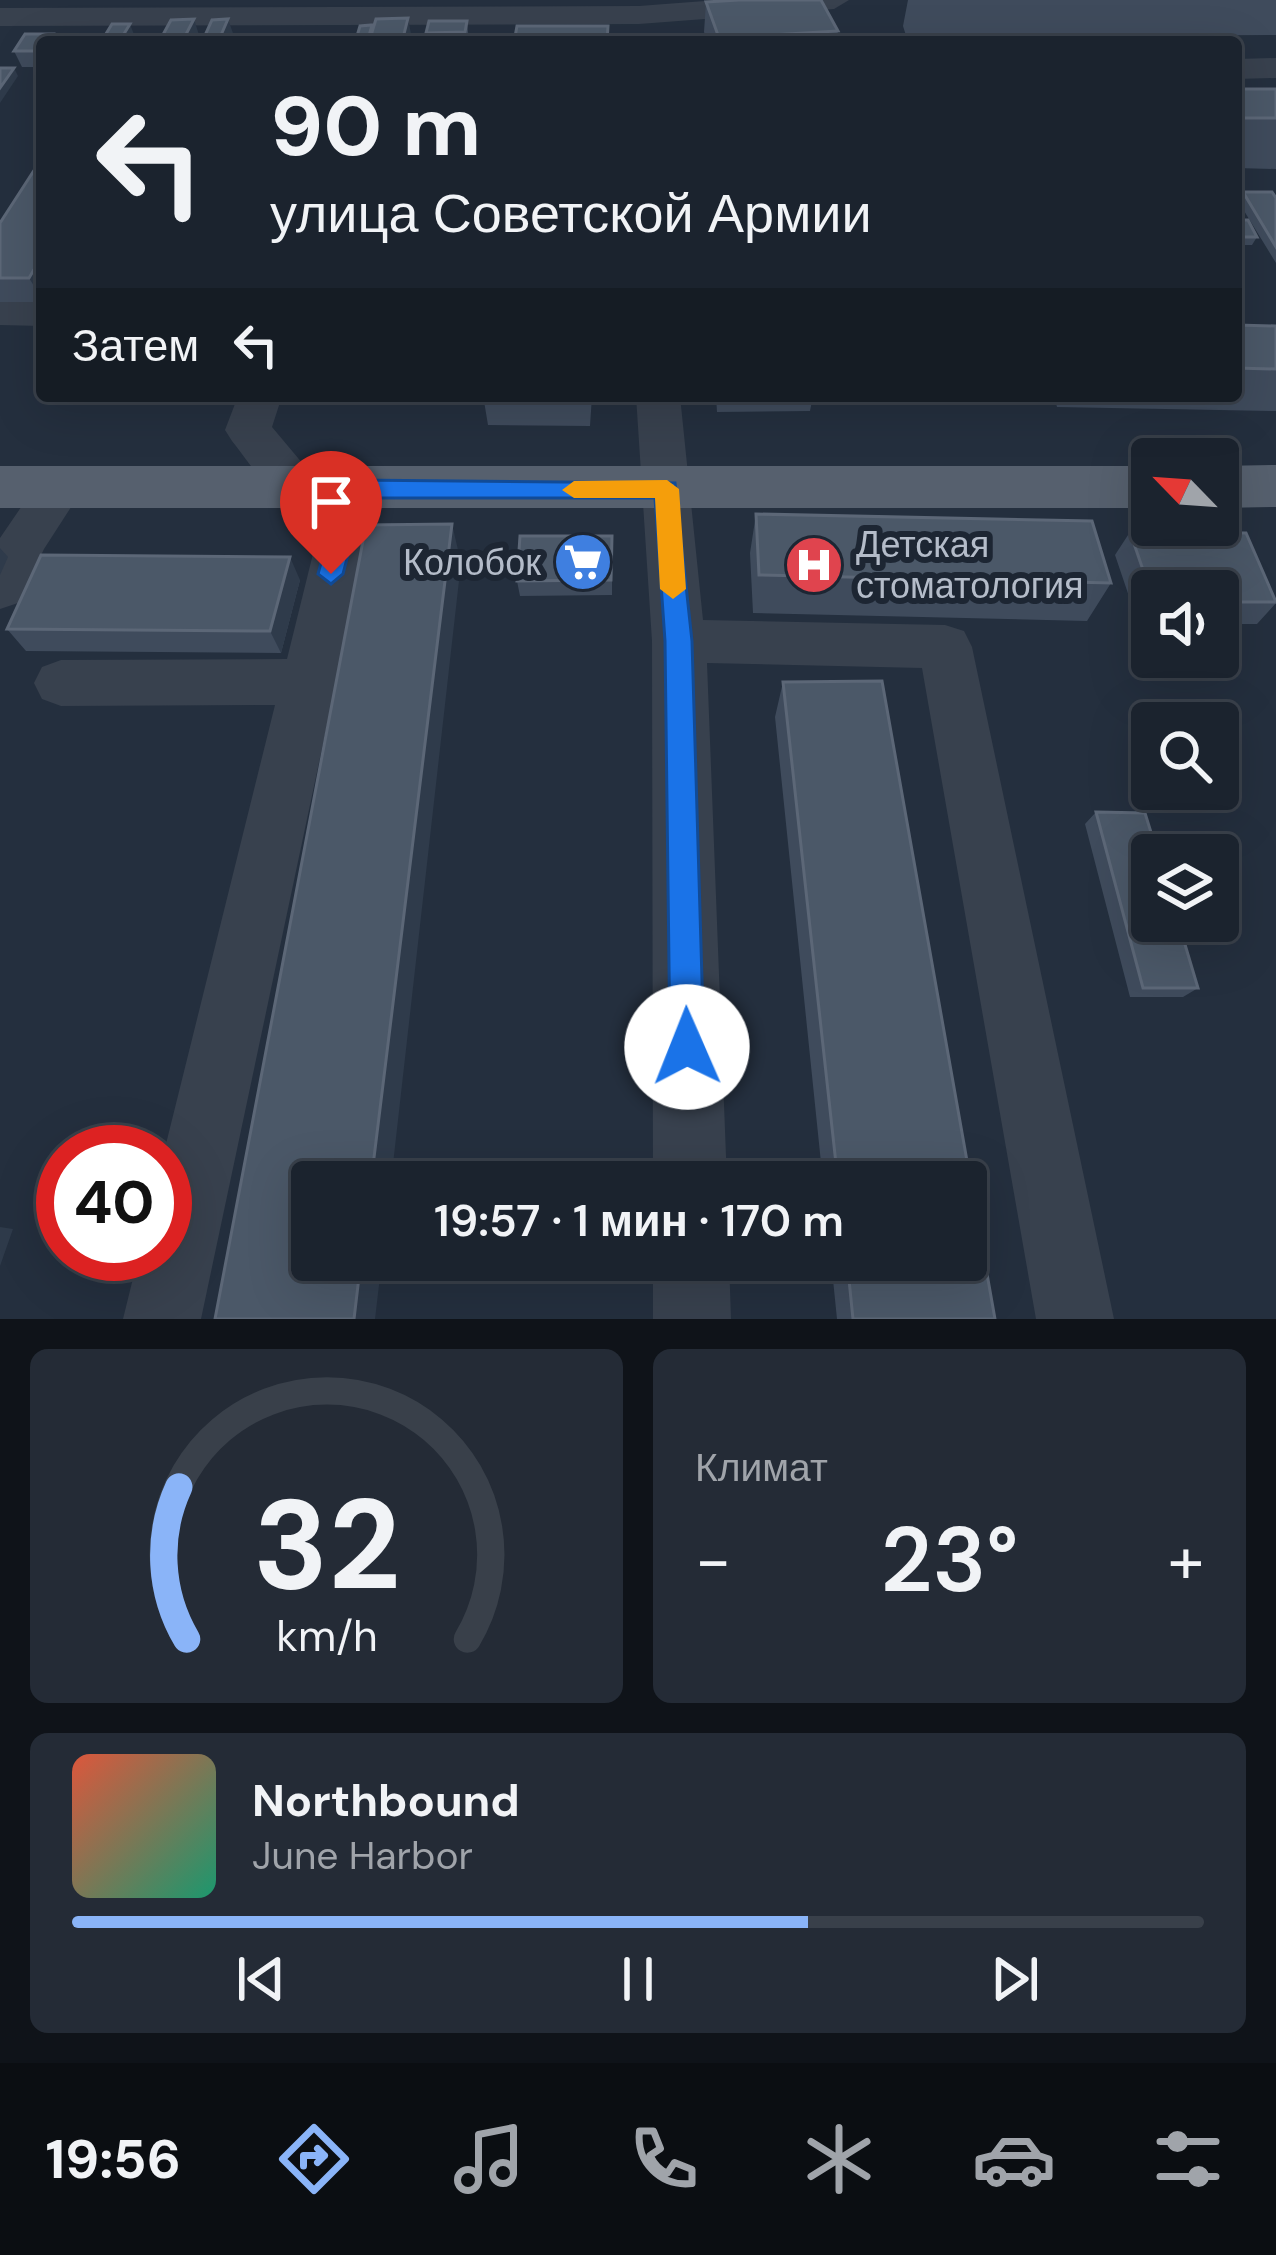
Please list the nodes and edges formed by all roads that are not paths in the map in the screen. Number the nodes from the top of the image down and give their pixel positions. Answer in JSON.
{"nodes":[{"id":1,"x":840,"y":7,"type":"edge"},
{"id":2,"x":0,"y":17,"type":"edge"},
{"id":3,"x":640,"y":19,"type":"edge"},
{"id":4,"x":1276,"y":68,"type":"edge"},
{"id":5,"x":1242,"y":69,"type":"edge"},
{"id":6,"x":0,"y":312,"type":"edge"},
{"id":7,"x":36,"y":313,"type":"edge"},
{"id":8,"x":258,"y":402,"type":"edge"},
{"id":9,"x":659,"y":402,"type":"edge"},
{"id":10,"x":0,"y":487,"type":"edge"},
{"id":11,"x":60,"y":487,"type":"junction"},
{"id":12,"x":1131,"y":487,"type":"edge"},
{"id":13,"x":1239,"y":487,"type":"edge"},
{"id":14,"x":1276,"y":487,"type":"edge"},
{"id":15,"x":327,"y":489,"type":"junction"},
{"id":16,"x":667,"y":489,"type":"junction"},
{"id":17,"x":0,"y":589,"type":"edge"},
{"id":18,"x":679,"y":641,"type":"junction"},
{"id":19,"x":306,"y":682,"type":"junction"},
{"id":20,"x":61,"y":683,"type":"dead end"},
{"id":21,"x":690,"y":1161,"type":"edge"},
{"id":22,"x":691,"y":1281,"type":"edge"},
{"id":23,"x":162,"y":1319,"type":"edge"},
{"id":24,"x":692,"y":1319,"type":"edge"},
{"id":25,"x":1075,"y":1319,"type":"edge"}],
"edges":[{"from":1,"to":3,"type":"street"},
{"from":2,"to":3,"type":"street"},
{"from":4,"to":5,"type":"street"},
{"from":6,"to":7,"type":"street"},
{"from":8,"to":15,"type":"street"},
{"from":9,"to":16,"type":"street"},
{"from":10,"to":11,"type":"main road"},
{"from":11,"to":15,"type":"main road"},
{"from":11,"to":17,"type":"street"},
{"from":12,"to":16,"type":"main road"},
{"from":13,"to":14,"type":"main road"},
{"from":15,"to":16,"type":"main road"},
{"from":15,"to":19,"type":"street"},
{"from":16,"to":18,"type":"street"},
{"from":18,"to":21,"type":"street"},
{"from":18,"to":25,"type":"street"},
{"from":19,"to":20,"type":"street"},
{"from":19,"to":23,"type":"street"},
{"from":22,"to":24,"type":"street"}]}
